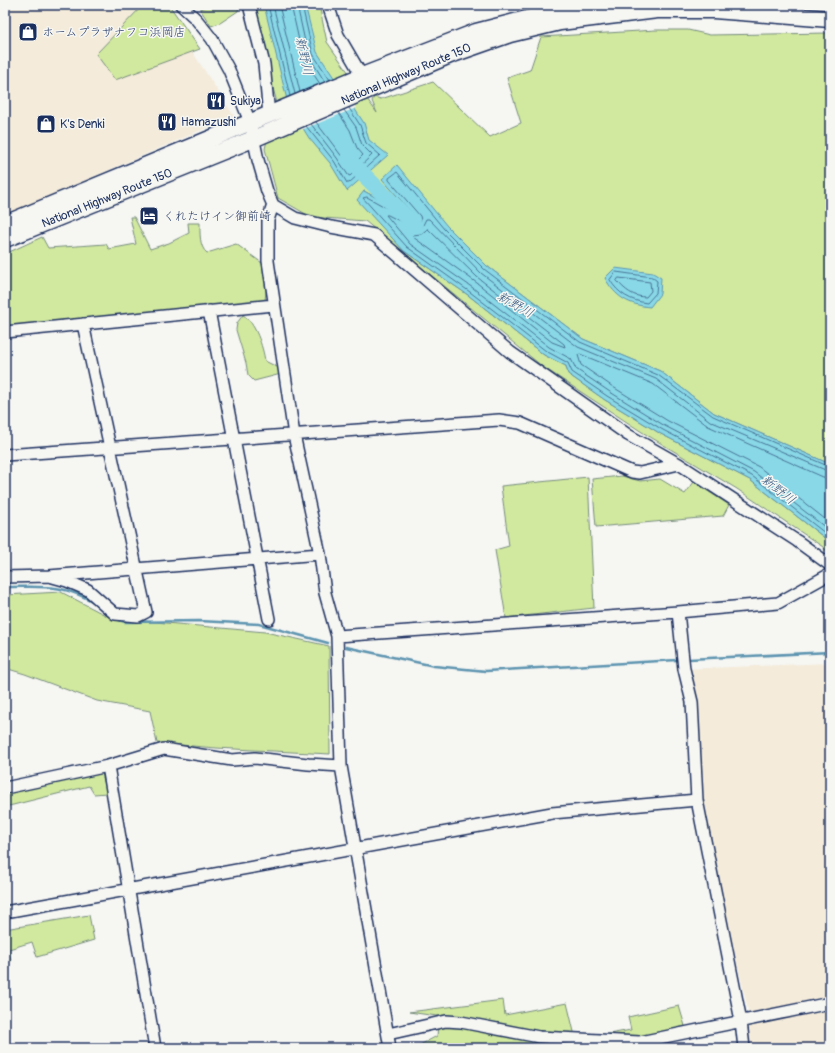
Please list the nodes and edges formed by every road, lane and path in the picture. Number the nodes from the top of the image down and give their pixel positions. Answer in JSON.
{"nodes":[{"id":1,"x":181,"y":5,"type":"edge"},
{"id":2,"x":249,"y":5,"type":"edge"},
{"id":3,"x":328,"y":5,"type":"edge"},
{"id":4,"x":592,"y":5,"type":"edge"},
{"id":5,"x":830,"y":18,"type":"edge"},
{"id":6,"x":360,"y":83,"type":"junction"},
{"id":7,"x":277,"y":117,"type":"junction"},
{"id":8,"x":250,"y":122,"type":"junction"},
{"id":9,"x":253,"y":139,"type":"junction"},
{"id":10,"x":273,"y":205,"type":"junction"},
{"id":11,"x":5,"y":224,"type":"edge"},
{"id":12,"x":5,"y":239,"type":"edge"},
{"id":13,"x":274,"y":305,"type":"junction"},
{"id":14,"x":209,"y":311,"type":"junction"},
{"id":15,"x":83,"y":324,"type":"junction"},
{"id":16,"x":5,"y":332,"type":"edge"},
{"id":17,"x":294,"y":435,"type":"junction"},
{"id":18,"x":234,"y":439,"type":"junction"},
{"id":19,"x":110,"y":447,"type":"junction"},
{"id":20,"x":5,"y":455,"type":"edge"},
{"id":21,"x":679,"y":464,"type":"junction"},
{"id":22,"x":320,"y":554,"type":"junction"},
{"id":23,"x":258,"y":560,"type":"junction"},
{"id":24,"x":830,"y":565,"type":"edge"},
{"id":25,"x":136,"y":569,"type":"junction"},
{"id":26,"x":830,"y":574,"type":"edge"},
{"id":27,"x":49,"y":576,"type":"junction"},
{"id":28,"x":5,"y":577,"type":"edge"},
{"id":29,"x":678,"y":612,"type":"junction"},
{"id":30,"x":269,"y":619,"type":"dead end"},
{"id":31,"x":337,"y":636,"type":"junction"},
{"id":32,"x":108,"y":766,"type":"junction"},
{"id":33,"x":341,"y":766,"type":"junction"},
{"id":34,"x":5,"y":788,"type":"edge"},
{"id":35,"x":697,"y":800,"type":"junction"},
{"id":36,"x":355,"y":848,"type":"junction"},
{"id":37,"x":129,"y":889,"type":"junction"},
{"id":38,"x":5,"y":912,"type":"edge"},
{"id":39,"x":830,"y":1003,"type":"edge"},
{"id":40,"x":741,"y":1021,"type":"junction"},
{"id":41,"x":388,"y":1034,"type":"junction"},
{"id":42,"x":155,"y":1048,"type":"edge"},
{"id":43,"x":390,"y":1048,"type":"edge"},
{"id":44,"x":744,"y":1048,"type":"edge"}],
"edges":[{"from":1,"to":8,"type":"street"},
{"from":2,"to":7,"type":"street"},
{"from":3,"to":6,"type":"street"},
{"from":4,"to":6,"type":"highway","name":"National Highway Route 150"},
{"from":5,"to":6,"type":"highway","name":"National Highway Route 150"},
{"from":6,"to":7,"type":"highway","name":"National Highway Route 150"},
{"from":7,"to":8,"type":"highway","name":"National Highway Route 150"},
{"from":7,"to":9,"type":"highway","name":"National Highway Route 150"},
{"from":8,"to":9,"type":"street"},
{"from":8,"to":11,"type":"highway","name":"National Highway Route 150"},
{"from":9,"to":10,"type":"street"},
{"from":9,"to":12,"type":"highway","name":"National Highway Route 150"},
{"from":10,"to":13,"type":"street"},
{"from":10,"to":21,"type":"street"},
{"from":13,"to":14,"type":"street"},
{"from":13,"to":17,"type":"street"},
{"from":14,"to":15,"type":"street"},
{"from":14,"to":18,"type":"street"},
{"from":15,"to":16,"type":"street"},
{"from":15,"to":19,"type":"street"},
{"from":17,"to":18,"type":"street"},
{"from":17,"to":21,"type":"street"},
{"from":17,"to":22,"type":"street"},
{"from":18,"to":19,"type":"street"},
{"from":18,"to":23,"type":"street"},
{"from":19,"to":20,"type":"street"},
{"from":19,"to":25,"type":"street"},
{"from":21,"to":24,"type":"street"},
{"from":22,"to":23,"type":"street"},
{"from":22,"to":31,"type":"street"},
{"from":23,"to":25,"type":"street"},
{"from":23,"to":30,"type":"street"},
{"from":25,"to":27,"type":"street"},
{"from":25,"to":27,"type":"street"},
{"from":26,"to":29,"type":"street"},
{"from":27,"to":28,"type":"street"},
{"from":29,"to":31,"type":"street"},
{"from":29,"to":35,"type":"street"},
{"from":31,"to":33,"type":"street"},
{"from":32,"to":33,"type":"street"},
{"from":32,"to":34,"type":"street"},
{"from":32,"to":37,"type":"street"},
{"from":33,"to":36,"type":"street"},
{"from":35,"to":36,"type":"street"},
{"from":35,"to":40,"type":"street"},
{"from":36,"to":37,"type":"street"},
{"from":36,"to":41,"type":"street"},
{"from":37,"to":38,"type":"street"},
{"from":37,"to":42,"type":"street"},
{"from":39,"to":40,"type":"street"},
{"from":40,"to":41,"type":"street"},
{"from":40,"to":44,"type":"street"},
{"from":41,"to":43,"type":"street"}]}
